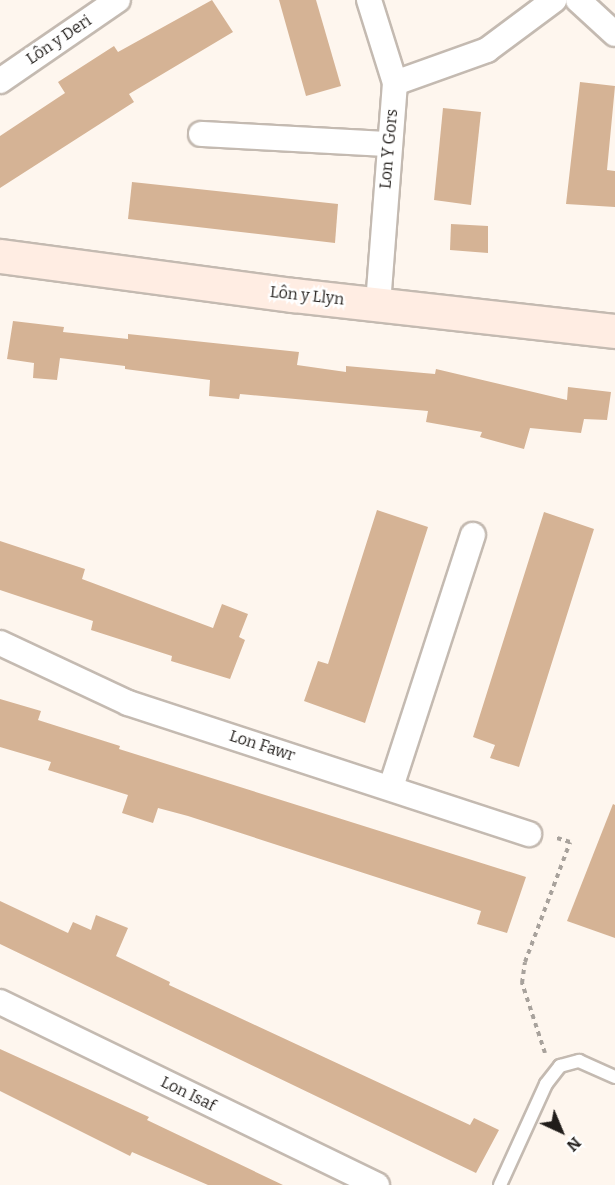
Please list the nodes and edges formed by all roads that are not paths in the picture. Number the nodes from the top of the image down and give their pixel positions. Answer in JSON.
{"nodes":[{"id":1,"x":118,"y":0,"type":"edge"},
{"id":2,"x":369,"y":0,"type":"edge"},
{"id":3,"x":554,"y":0,"type":"edge"},
{"id":4,"x":578,"y":0,"type":"edge"},
{"id":5,"x":615,"y":34,"type":"edge"},
{"id":6,"x":0,"y":81,"type":"edge"},
{"id":7,"x":395,"y":83,"type":"junction"},
{"id":8,"x":201,"y":134,"type":"dead end"},
{"id":9,"x":388,"y":144,"type":"junction"},
{"id":10,"x":0,"y":256,"type":"edge"},
{"id":11,"x":378,"y":302,"type":"junction"},
{"id":12,"x":615,"y":331,"type":"edge"},
{"id":13,"x":473,"y":535,"type":"dead end"},
{"id":14,"x":0,"y":643,"type":"edge"},
{"id":15,"x":391,"y":787,"type":"junction"},
{"id":16,"x":529,"y":834,"type":"road end"},
{"id":17,"x":0,"y":1002,"type":"edge"},
{"id":18,"x":615,"y":1077,"type":"edge"},
{"id":19,"x":377,"y":1185,"type":"edge"},
{"id":20,"x":500,"y":1185,"type":"edge"}],
"edges":[{"from":1,"to":6,"type":"street","name":"Lôn y Deri"},
{"from":2,"to":7,"type":"street","name":"Lon Y Gors"},
{"from":3,"to":7,"type":"street"},
{"from":4,"to":5,"type":"street"},
{"from":7,"to":9,"type":"street","name":"Lon Y Gors"},
{"from":8,"to":9,"type":"street"},
{"from":9,"to":11,"type":"street","name":"Lon Y Gors"},
{"from":10,"to":11,"type":"street","name":"Lôn y Llyn"},
{"from":11,"to":12,"type":"street","name":"Lôn y Llyn"},
{"from":13,"to":15,"type":"street"},
{"from":14,"to":15,"type":"street","name":"Lon Fawr"},
{"from":15,"to":16,"type":"street","name":"Lon Fawr"},
{"from":17,"to":19,"type":"street","name":"Lon Isaf"},
{"from":18,"to":20,"type":"lane"}]}
